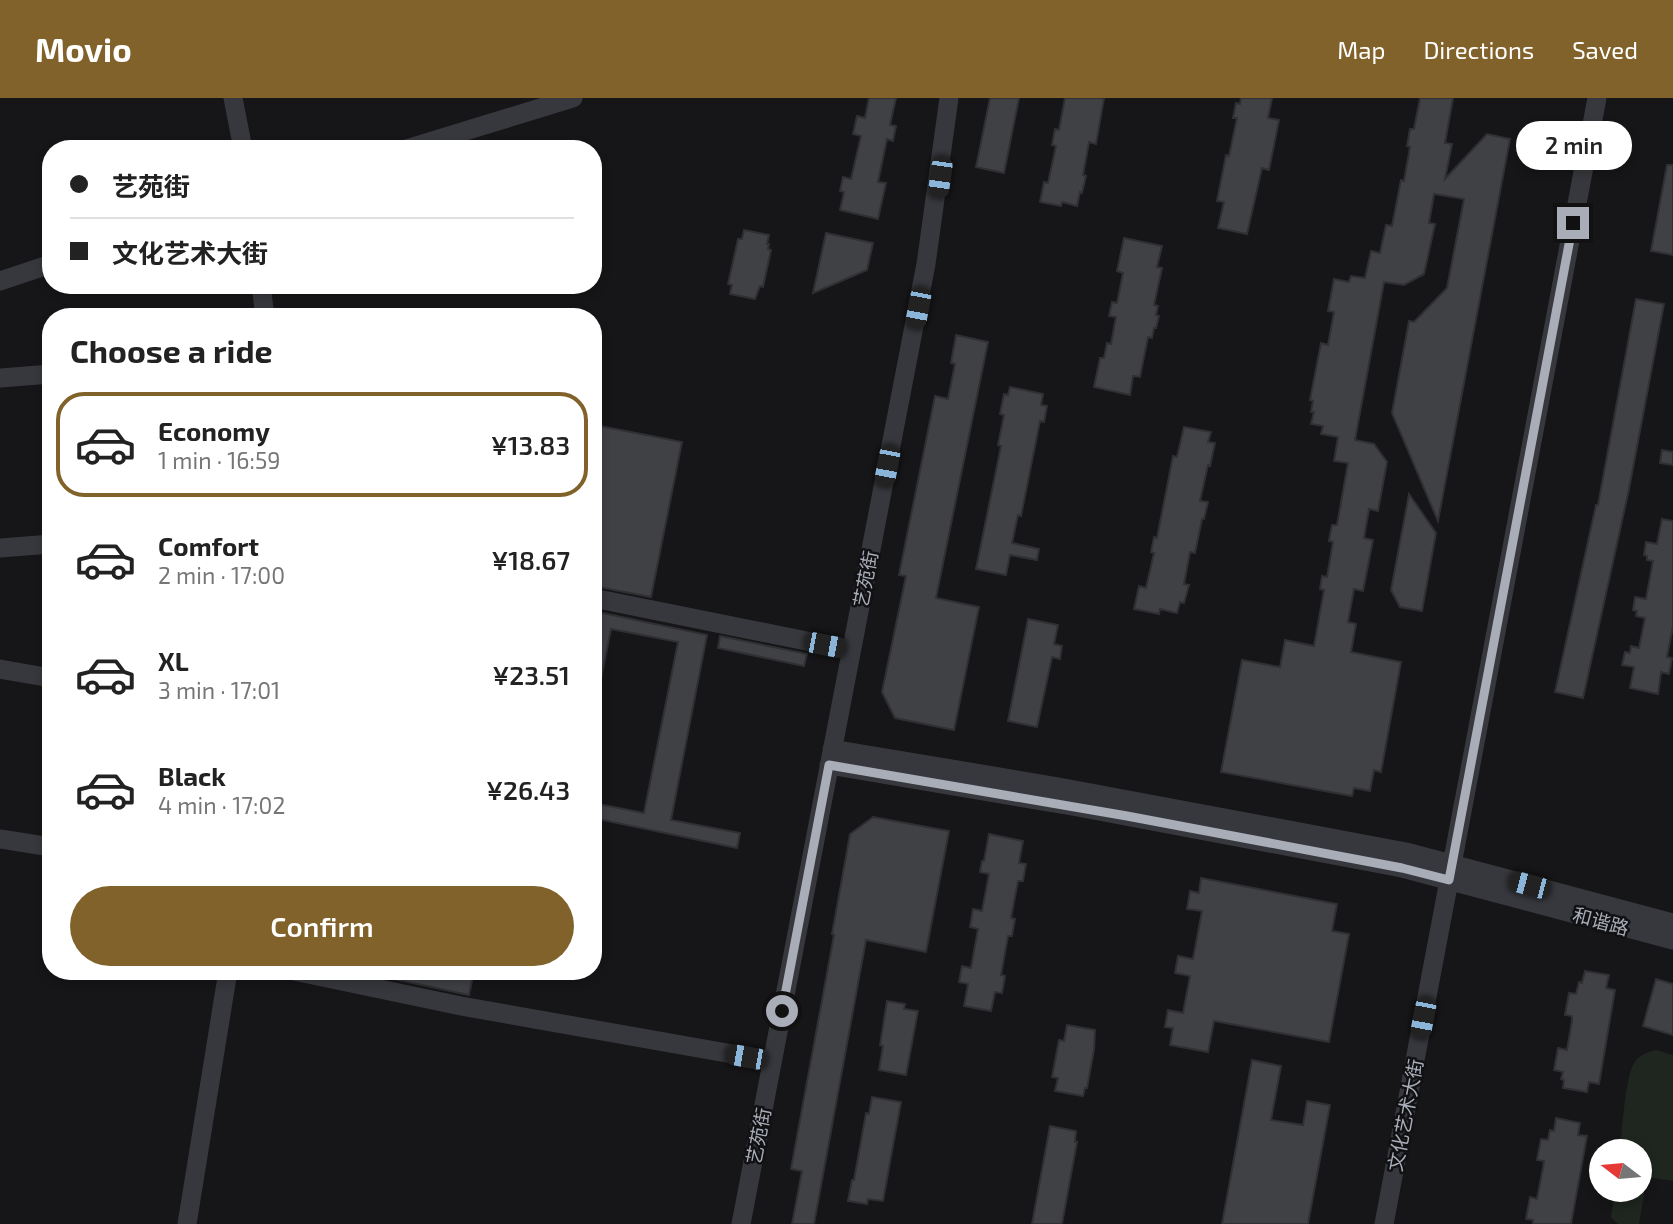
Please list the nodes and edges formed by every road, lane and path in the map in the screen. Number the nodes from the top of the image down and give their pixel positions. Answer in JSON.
{"nodes":[{"id":1,"x":233,"y":98,"type":"edge"},
{"id":2,"x":573,"y":98,"type":"edge"},
{"id":3,"x":949,"y":98,"type":"edge"},
{"id":4,"x":1597,"y":98,"type":"edge"},
{"id":5,"x":241,"y":140,"type":"edge"},
{"id":6,"x":435,"y":140,"type":"edge"},
{"id":7,"x":42,"y":267,"type":"edge"},
{"id":8,"x":0,"y":281,"type":"edge"},
{"id":9,"x":42,"y":375,"type":"edge"},
{"id":10,"x":0,"y":378,"type":"edge"},
{"id":11,"x":42,"y":545,"type":"edge"},
{"id":12,"x":0,"y":548,"type":"edge"},
{"id":13,"x":602,"y":600,"type":"edge"},
{"id":14,"x":851,"y":650,"type":"junction"},
{"id":15,"x":0,"y":669,"type":"edge"},
{"id":16,"x":42,"y":676,"type":"edge"},
{"id":17,"x":831,"y":757,"type":"junction"},
{"id":18,"x":0,"y":839,"type":"edge"},
{"id":19,"x":42,"y":846,"type":"edge"},
{"id":20,"x":1450,"y":872,"type":"junction"},
{"id":21,"x":1673,"y":923,"type":"edge"},
{"id":22,"x":1673,"y":940,"type":"edge"},
{"id":23,"x":227,"y":980,"type":"edge"},
{"id":24,"x":338,"y":980,"type":"edge"},
{"id":25,"x":772,"y":1061,"type":"junction"},
{"id":26,"x":187,"y":1224,"type":"edge"},
{"id":27,"x":741,"y":1224,"type":"edge"},
{"id":28,"x":1384,"y":1224,"type":"edge"}],
"edges":[{"from":1,"to":5,"type":"street"},
{"from":2,"to":6,"type":"street"},
{"from":3,"to":14,"type":"street","name":"艺苑街"},
{"from":4,"to":20,"type":"street","name":"文化艺术大街"},
{"from":7,"to":8,"type":"street"},
{"from":9,"to":10,"type":"street"},
{"from":11,"to":12,"type":"street"},
{"from":13,"to":14,"type":"street"},
{"from":14,"to":17,"type":"street","name":"艺苑街"},
{"from":15,"to":16,"type":"street"},
{"from":17,"to":20,"type":"street","name":"和谐路"},
{"from":17,"to":25,"type":"street","name":"艺苑街"},
{"from":18,"to":19,"type":"street"},
{"from":20,"to":21,"type":"street","name":"和谐路"},
{"from":20,"to":22,"type":"street","name":"和谐路"},
{"from":20,"to":28,"type":"street","name":"文化艺术大街"},
{"from":23,"to":26,"type":"street"},
{"from":24,"to":25,"type":"street"},
{"from":25,"to":27,"type":"street","name":"艺苑街"}]}
